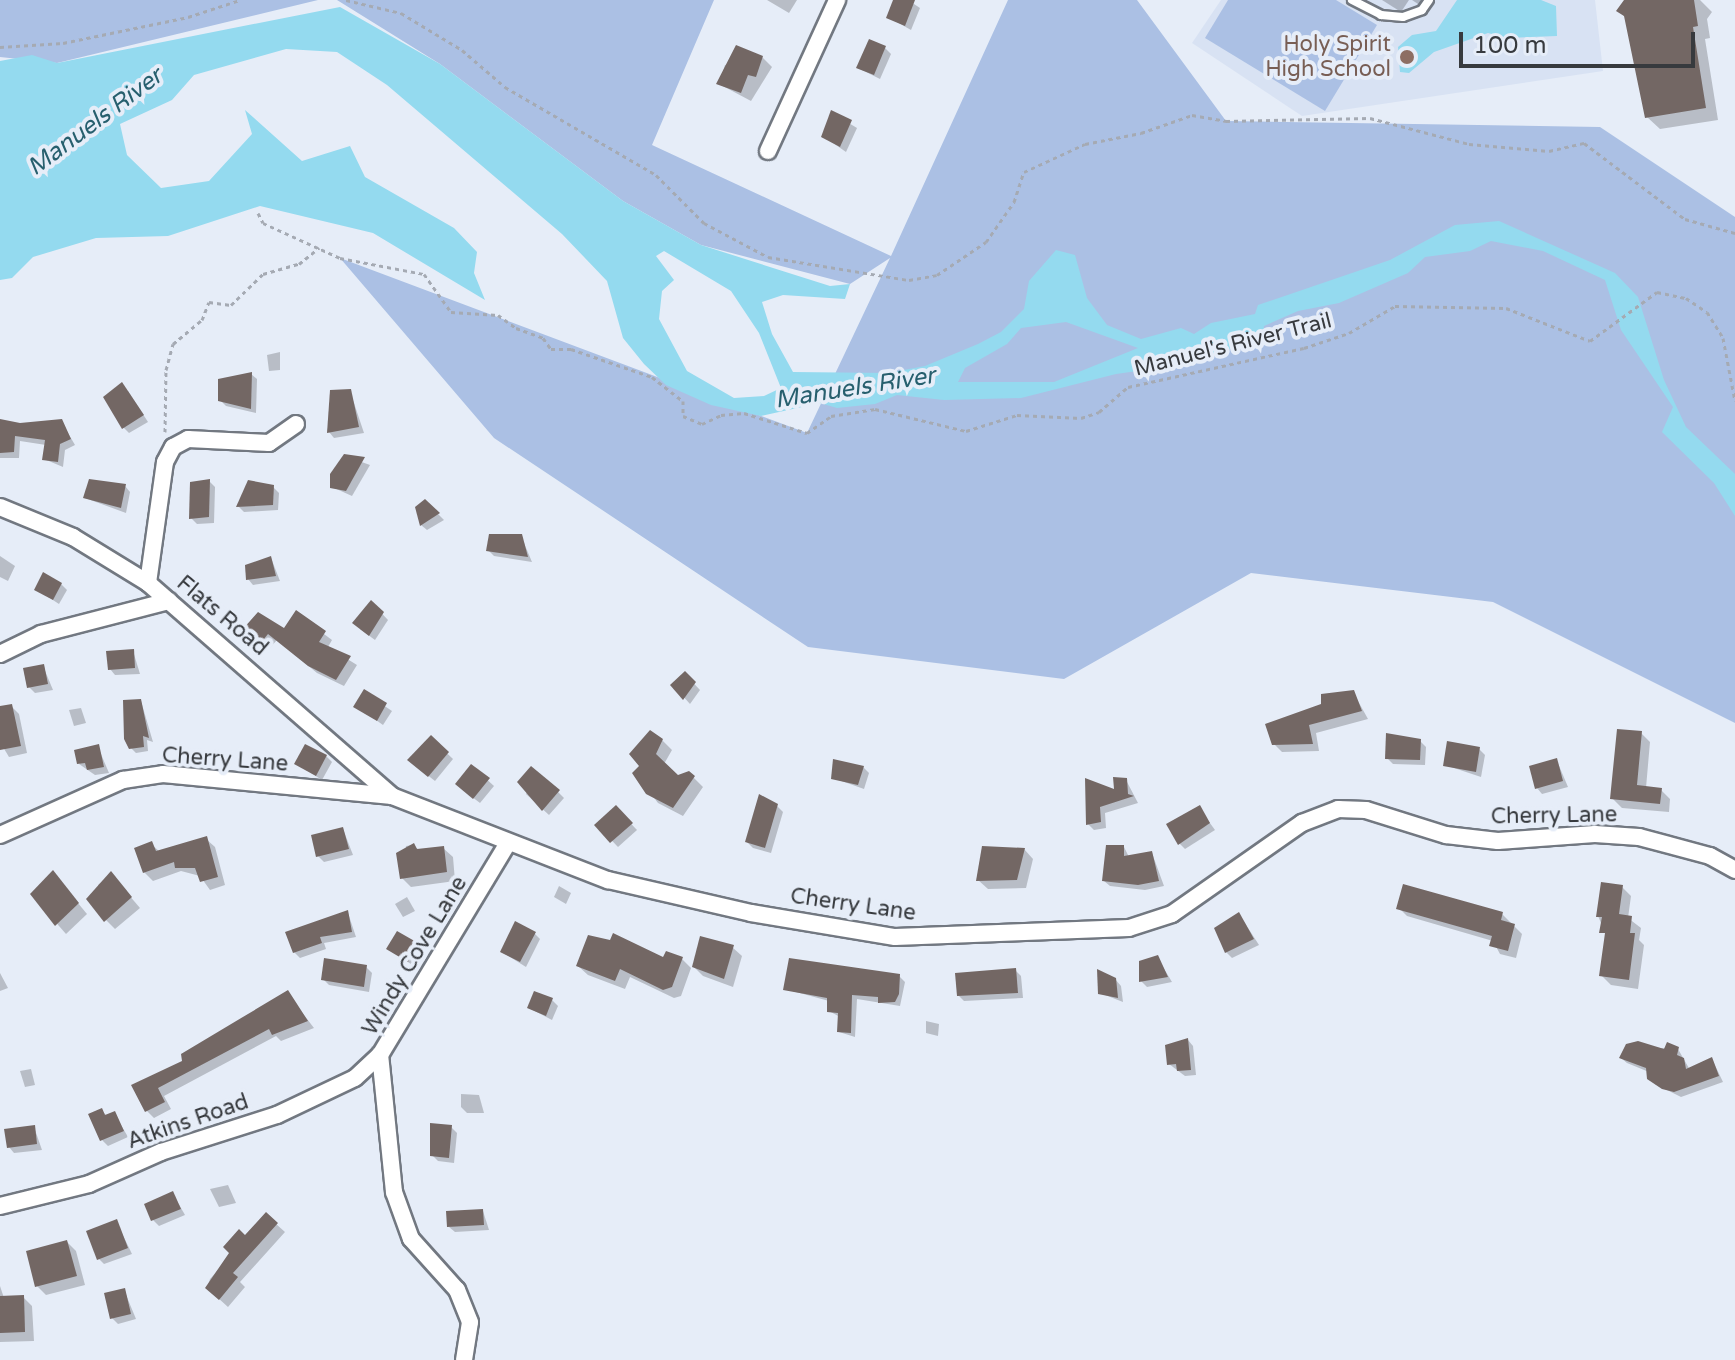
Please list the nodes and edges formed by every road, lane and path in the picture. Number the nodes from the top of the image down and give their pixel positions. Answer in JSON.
{"nodes":[{"id":1,"x":240,"y":0,"type":"edge"},
{"id":2,"x":346,"y":0,"type":"edge"},
{"id":3,"x":837,"y":0,"type":"edge"},
{"id":4,"x":1352,"y":0,"type":"edge"},
{"id":5,"x":1429,"y":0,"type":"edge"},
{"id":6,"x":0,"y":47,"type":"edge"},
{"id":7,"x":768,"y":151,"type":"dead end"},
{"id":8,"x":258,"y":213,"type":"dead end"},
{"id":9,"x":1735,"y":233,"type":"edge"},
{"id":10,"x":319,"y":248,"type":"junction"},
{"id":11,"x":1735,"y":401,"type":"edge"},
{"id":12,"x":296,"y":424,"type":"dead end"},
{"id":13,"x":173,"y":447,"type":"junction"},
{"id":14,"x":0,"y":507,"type":"edge"},
{"id":15,"x":148,"y":583,"type":"junction"},
{"id":16,"x":169,"y":601,"type":"junction"},
{"id":17,"x":0,"y":654,"type":"edge"},
{"id":18,"x":392,"y":796,"type":"junction"},
{"id":19,"x":0,"y":835,"type":"edge"},
{"id":20,"x":508,"y":843,"type":"junction"},
{"id":21,"x":1735,"y":870,"type":"edge"},
{"id":22,"x":380,"y":1055,"type":"junction"},
{"id":23,"x":0,"y":1206,"type":"edge"},
{"id":24,"x":464,"y":1360,"type":"edge"}],
"edges":[{"from":1,"to":6,"type":"path"},
{"from":2,"to":9,"type":"path"},
{"from":3,"to":7,"type":"street"},
{"from":4,"to":5,"type":"lane"},
{"from":8,"to":10,"type":"path","name":"Manuel's River Trail"},
{"from":10,"to":11,"type":"path","name":"Manuel's River Trail"},
{"from":10,"to":13,"type":"path"},
{"from":12,"to":13,"type":"street"},
{"from":13,"to":15,"type":"street"},
{"from":14,"to":15,"type":"street","name":"Flats Road"},
{"from":15,"to":16,"type":"street","name":"Flats Road"},
{"from":16,"to":17,"type":"street"},
{"from":16,"to":18,"type":"street","name":"Flats Road"},
{"from":18,"to":19,"type":"street","name":"Cherry Lane"},
{"from":18,"to":20,"type":"street","name":"Cherry Lane"},
{"from":20,"to":21,"type":"street","name":"Cherry Lane"},
{"from":20,"to":22,"type":"street","name":"Windy Cove Lane"},
{"from":22,"to":23,"type":"street","name":"Atkins Road"},
{"from":22,"to":24,"type":"street","name":"Windy Cove Lane"}]}
